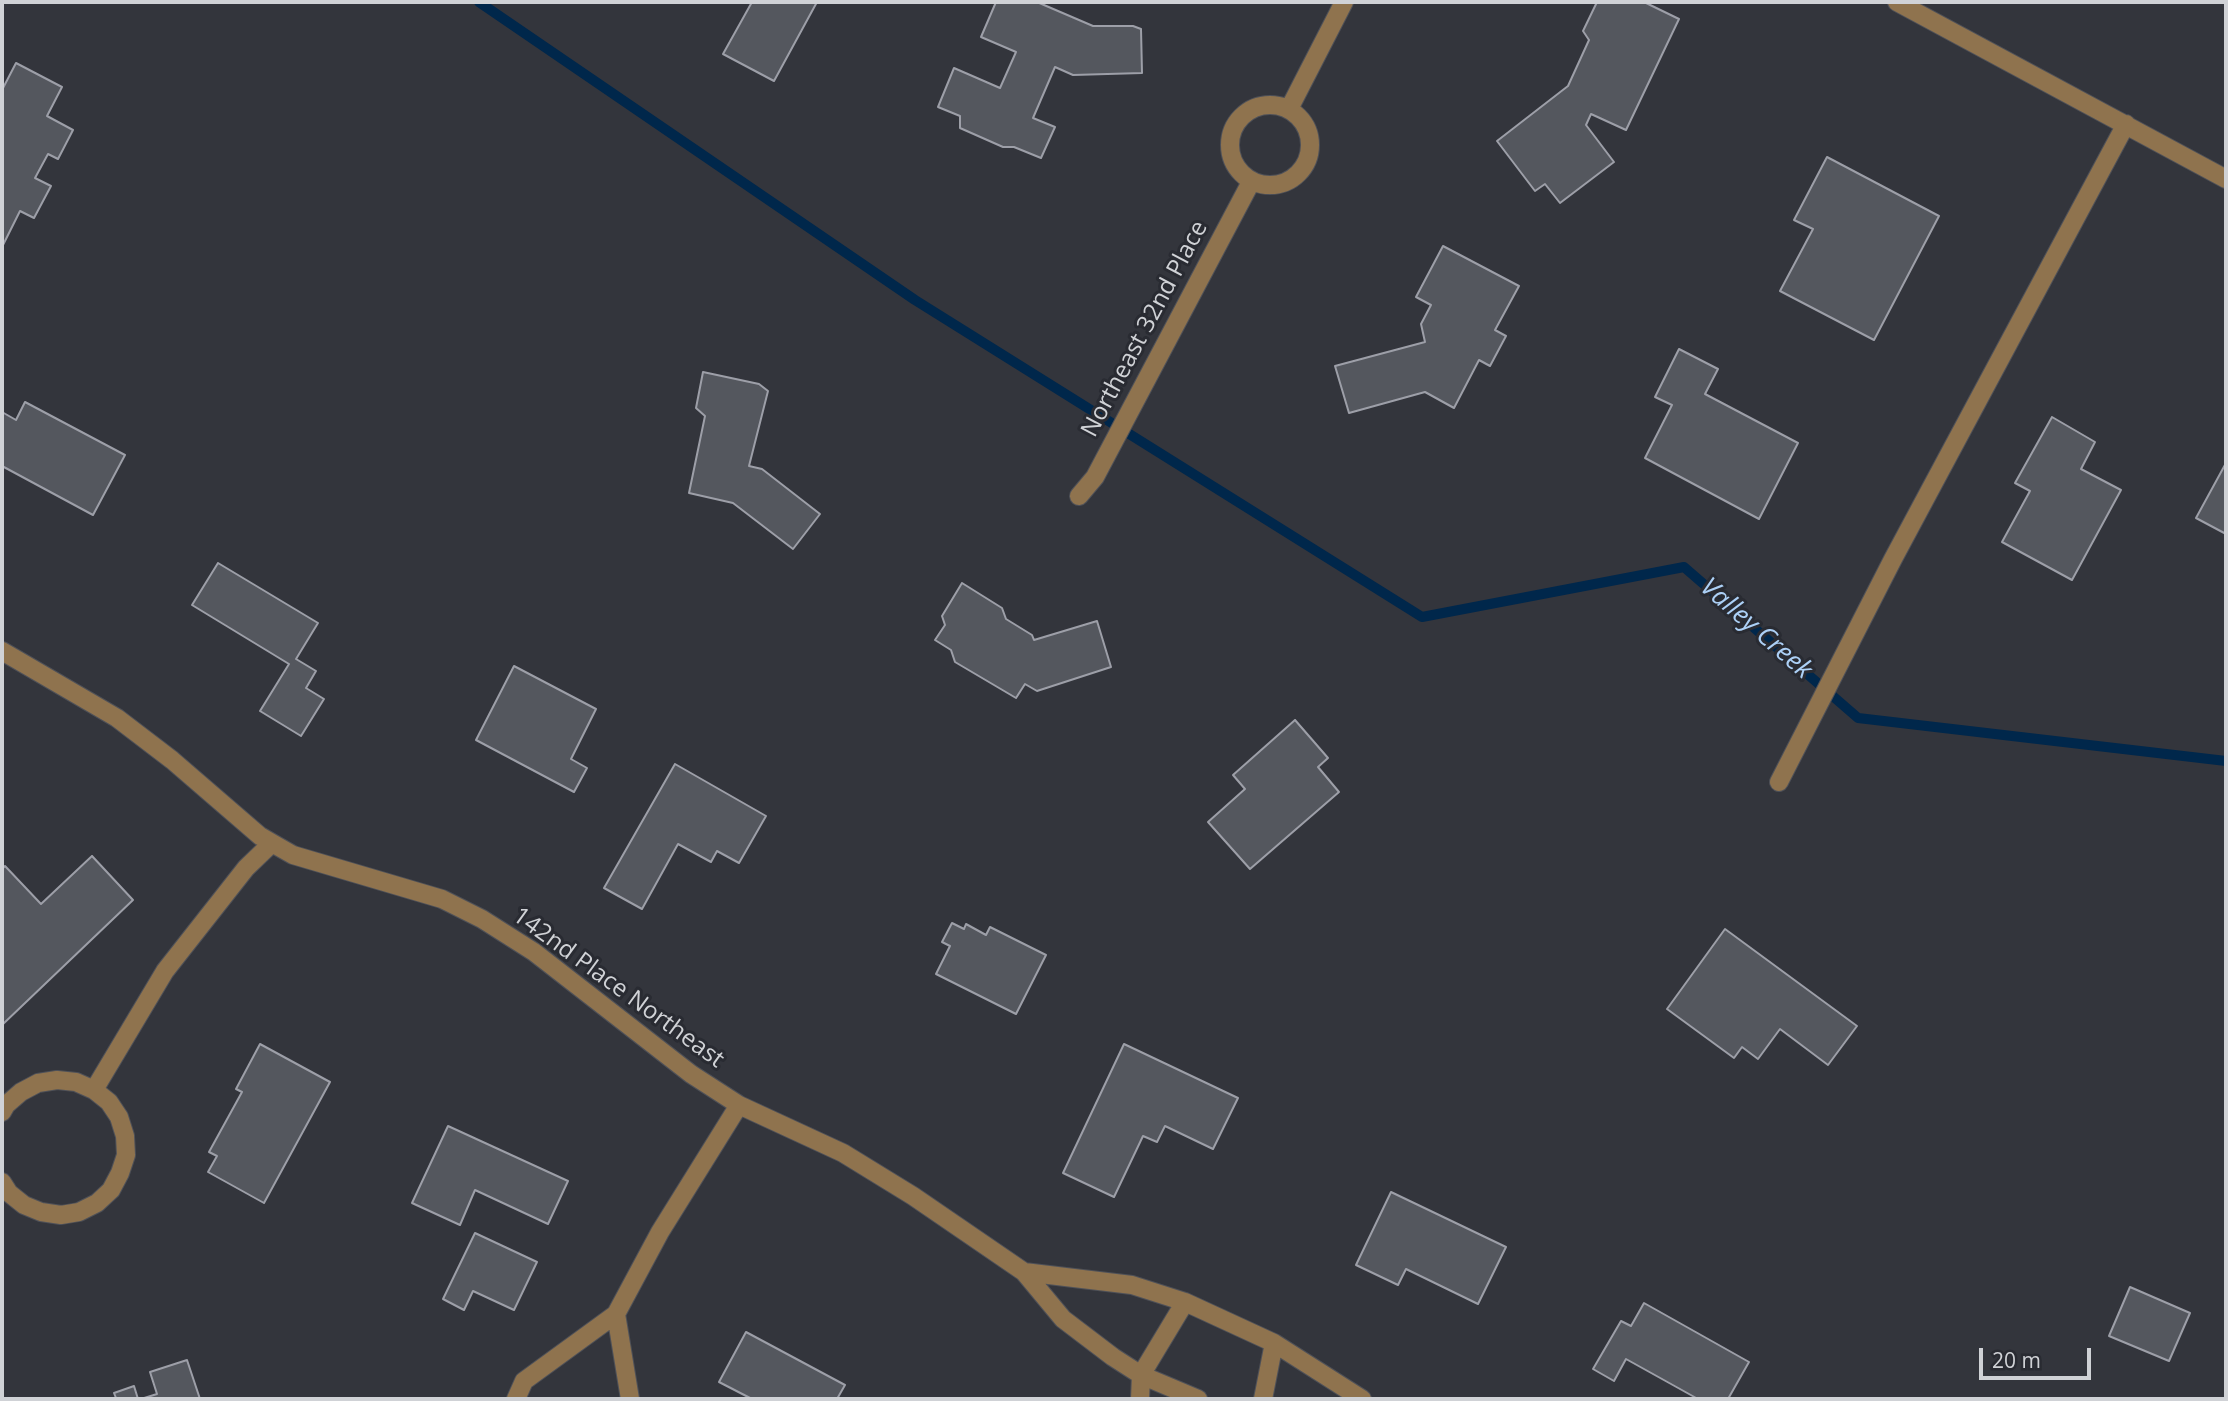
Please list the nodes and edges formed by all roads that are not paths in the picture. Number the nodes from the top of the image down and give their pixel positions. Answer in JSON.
{"nodes":[{"id":1,"x":1344,"y":2,"type":"edge"},
{"id":2,"x":1897,"y":2,"type":"edge"},
{"id":3,"x":1289,"y":109,"type":"junction"},
{"id":4,"x":2126,"y":124,"type":"junction"},
{"id":5,"x":2226,"y":179,"type":"edge"},
{"id":6,"x":1251,"y":182,"type":"junction"},
{"id":7,"x":1079,"y":496,"type":"dead end"},
{"id":8,"x":2,"y":651,"type":"edge"},
{"id":9,"x":1779,"y":782,"type":"dead end"},
{"id":10,"x":272,"y":843,"type":"junction"},
{"id":11,"x":94,"y":1090,"type":"junction"},
{"id":12,"x":739,"y":1105,"type":"junction"},
{"id":13,"x":2,"y":1112,"type":"edge"},
{"id":14,"x":2,"y":1182,"type":"edge"},
{"id":15,"x":1024,"y":1272,"type":"junction"},
{"id":16,"x":1185,"y":1302,"type":"junction"},
{"id":17,"x":616,"y":1314,"type":"junction"},
{"id":18,"x":1274,"y":1343,"type":"junction"},
{"id":19,"x":1141,"y":1375,"type":"junction"},
{"id":20,"x":516,"y":1399,"type":"edge"},
{"id":21,"x":630,"y":1399,"type":"edge"},
{"id":22,"x":1140,"y":1399,"type":"edge"},
{"id":23,"x":1198,"y":1399,"type":"edge"},
{"id":24,"x":1262,"y":1399,"type":"edge"},
{"id":25,"x":1362,"y":1399,"type":"edge"}],
"edges":[{"from":1,"to":3,"type":"street"},
{"from":2,"to":4,"type":"street"},
{"from":3,"to":6,"type":"street"},
{"from":3,"to":6,"type":"street"},
{"from":4,"to":5,"type":"street"},
{"from":4,"to":9,"type":"street"},
{"from":6,"to":7,"type":"street","name":"Northeast 32nd Place"},
{"from":8,"to":10,"type":"street","name":"142nd Place Northeast"},
{"from":10,"to":11,"type":"street"},
{"from":10,"to":12,"type":"street","name":"142nd Place Northeast"},
{"from":11,"to":13,"type":"street"},
{"from":11,"to":14,"type":"street"},
{"from":12,"to":15,"type":"street","name":"142nd Place Northeast"},
{"from":12,"to":17,"type":"street"},
{"from":15,"to":16,"type":"street","name":"142nd Place Northeast"},
{"from":15,"to":19,"type":"street","name":"142nd Place Northeast"},
{"from":16,"to":18,"type":"street","name":"142nd Place Northeast"},
{"from":16,"to":19,"type":"street"},
{"from":17,"to":20,"type":"street"},
{"from":17,"to":21,"type":"street"},
{"from":18,"to":24,"type":"street"},
{"from":18,"to":25,"type":"street","name":"142nd Place Northeast"},
{"from":19,"to":22,"type":"street"},
{"from":19,"to":23,"type":"street","name":"142nd Place Northeast"}]}
